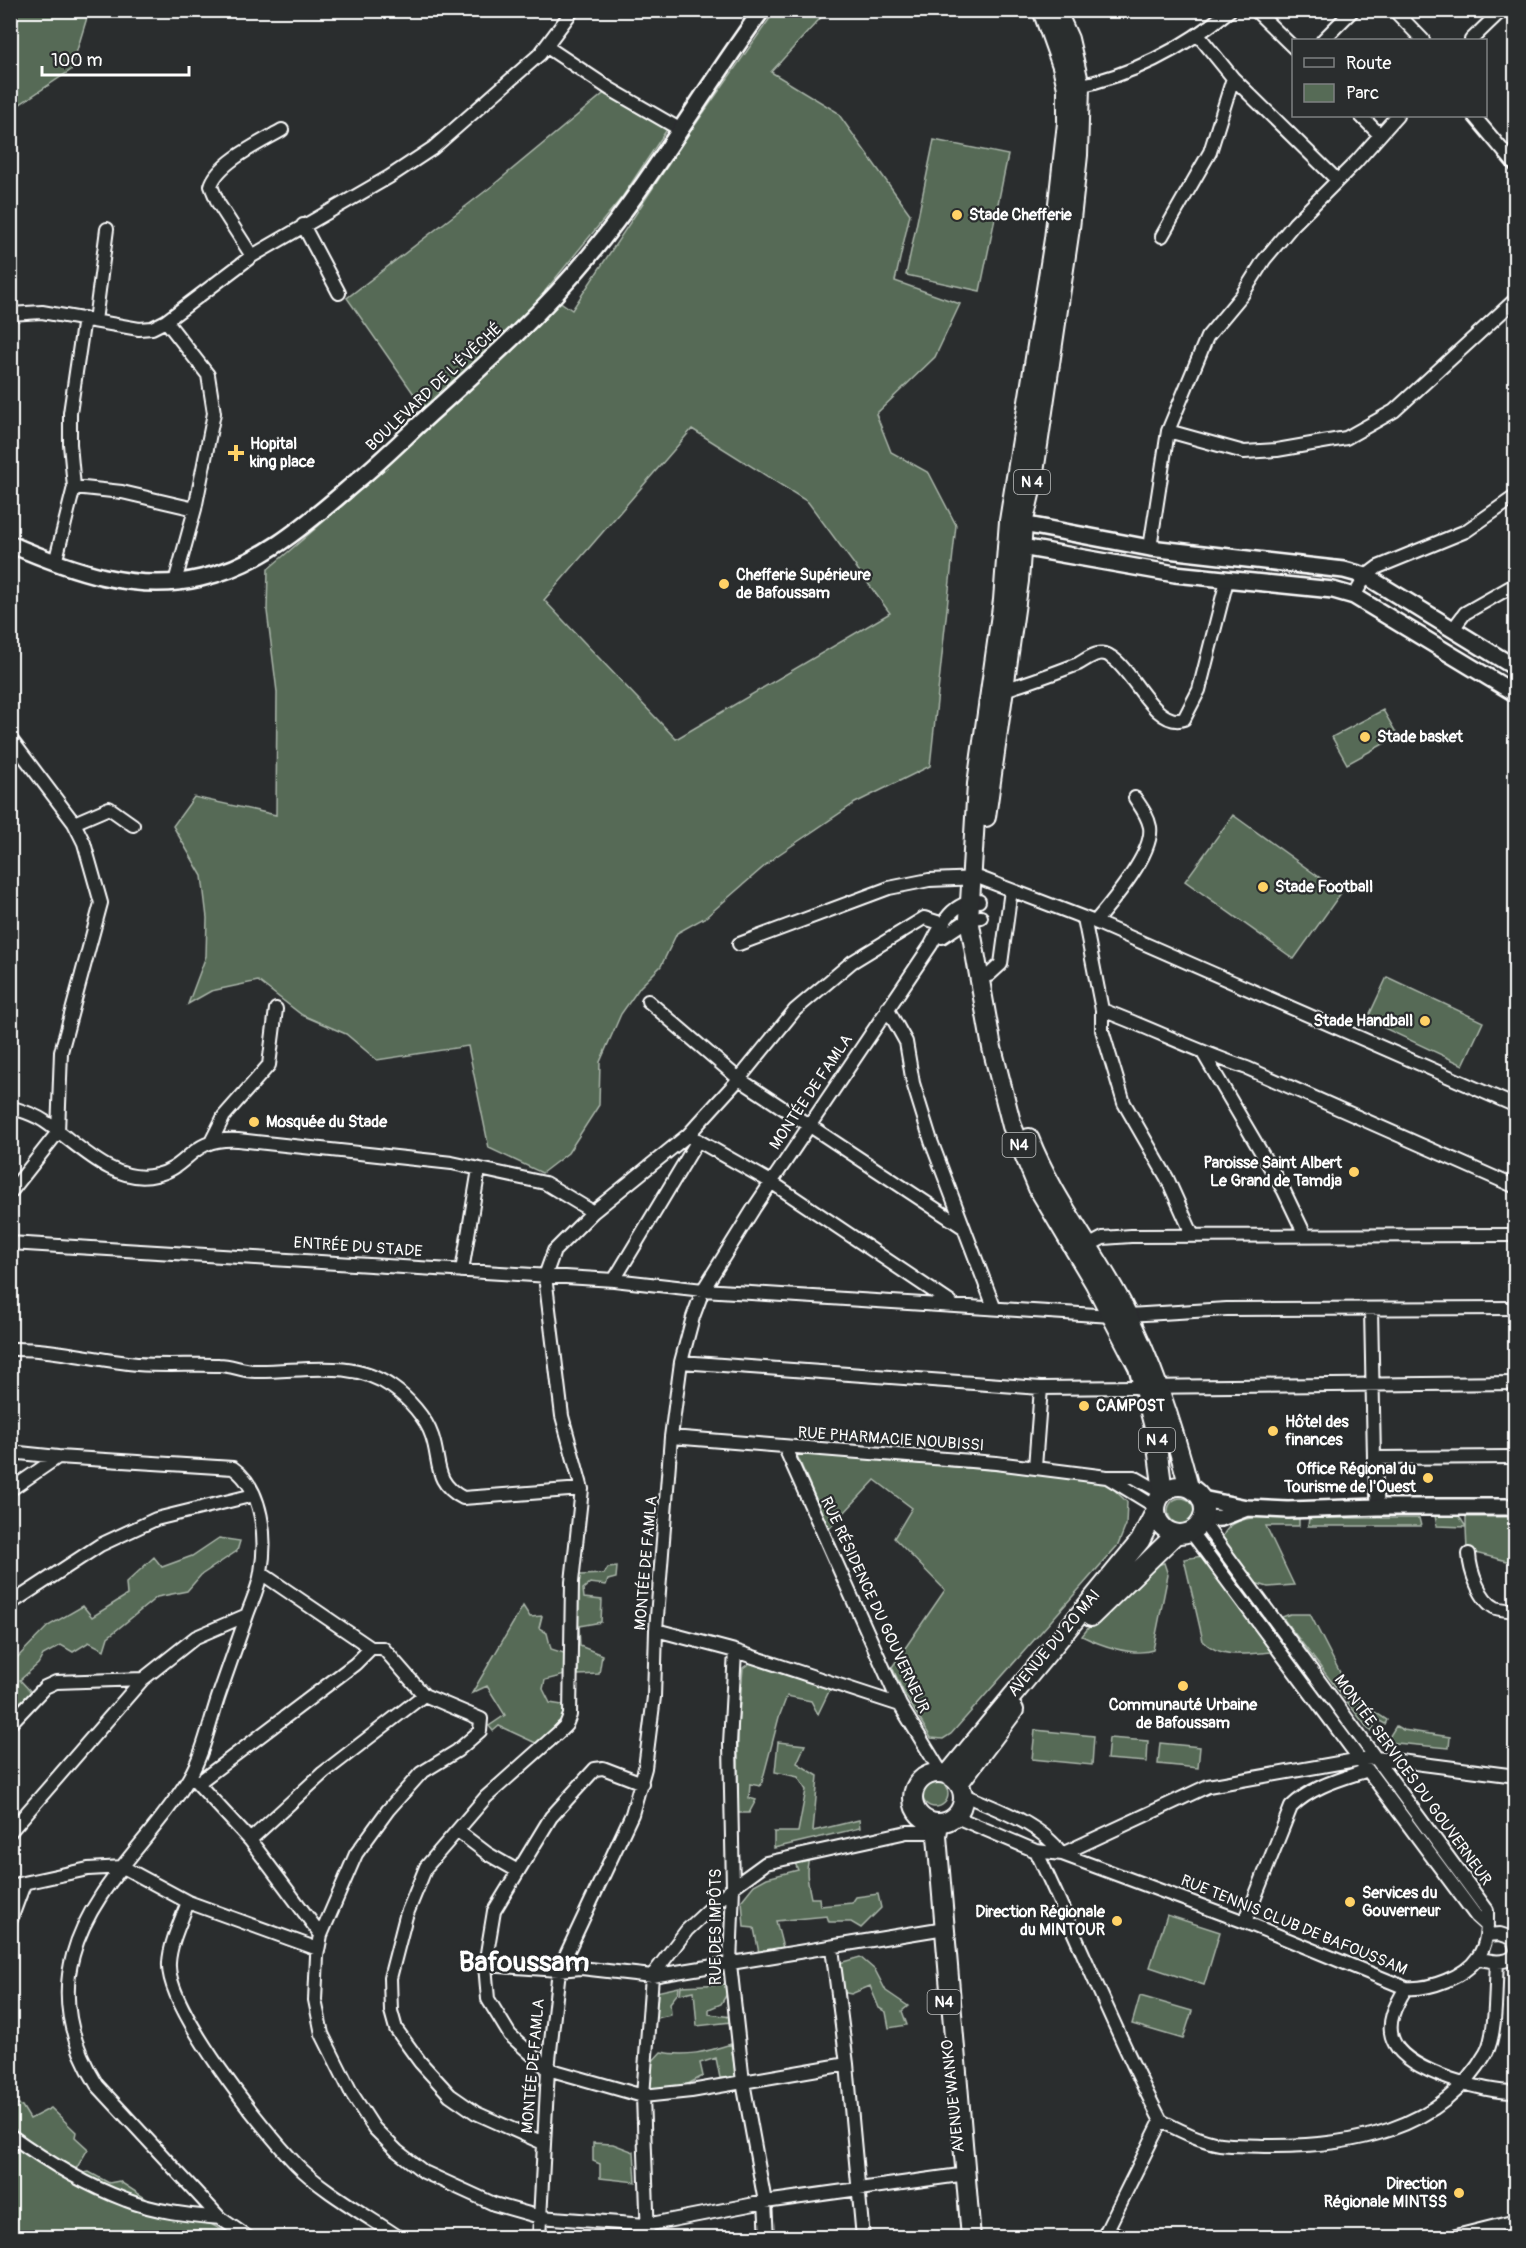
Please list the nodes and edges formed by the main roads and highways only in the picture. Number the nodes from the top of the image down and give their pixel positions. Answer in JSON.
{"nodes":[{"id":1,"x":1042,"y":10,"type":"edge"},
{"id":2,"x":1056,"y":10,"type":"edge"},
{"id":3,"x":755,"y":13,"type":"edge"},
{"id":4,"x":1073,"y":87,"type":"junction"},
{"id":5,"x":1016,"y":523,"type":"junction"},
{"id":6,"x":10,"y":544,"type":"edge"},
{"id":7,"x":1014,"y":546,"type":"junction"},
{"id":8,"x":1515,"y":668,"type":"edge"},
{"id":9,"x":1515,"y":694,"type":"edge"},
{"id":10,"x":975,"y":878,"type":"joint"},
{"id":11,"x":1152,"y":1388,"type":"junction"},
{"id":12,"x":1196,"y":1493,"type":"junction"},
{"id":13,"x":1159,"y":1500,"type":"junction"},
{"id":14,"x":1515,"y":1507,"type":"edge"},
{"id":15,"x":1247,"y":1508,"type":"junction"},
{"id":16,"x":1193,"y":1526,"type":"junction"},
{"id":17,"x":953,"y":1781,"type":"junction"},
{"id":18,"x":938,"y":1823,"type":"junction"},
{"id":19,"x":971,"y":2238,"type":"edge"}],
"edges":[{"from":1,"to":4,"type":"highway","number":"N 4"},
{"from":2,"to":4,"type":"highway"},
{"from":3,"to":6,"type":"main road","name":"BOULEVARD DE L'ÉVÊCHÉ"},
{"from":4,"to":5,"type":"highway","number":"N 4"},
{"from":5,"to":7,"type":"highway","number":"N 4"},
{"from":5,"to":8,"type":"main road"},
{"from":7,"to":9,"type":"main road"},
{"from":7,"to":10,"type":"highway","number":"N 4"},
{"from":10,"to":11,"type":"highway","number":"N4"},
{"from":11,"to":12,"type":"highway","number":"N 4"},
{"from":11,"to":13,"type":"highway","number":"N 4"},
{"from":12,"to":13,"type":"highway"},
{"from":12,"to":15,"type":"main road"},
{"from":12,"to":16,"type":"highway"},
{"from":13,"to":16,"type":"highway"},
{"from":13,"to":17,"type":"highway","name":"AVENUE DU 20 MAI"},
{"from":14,"to":15,"type":"main road"},
{"from":15,"to":16,"type":"main road"},
{"from":16,"to":17,"type":"highway","name":"AVENUE DU 20 MAI"},
{"from":17,"to":18,"type":"highway"},
{"from":17,"to":18,"type":"highway"},
{"from":18,"to":19,"type":"highway","name":"AVENUE WANKO","number":"N4"}]}
